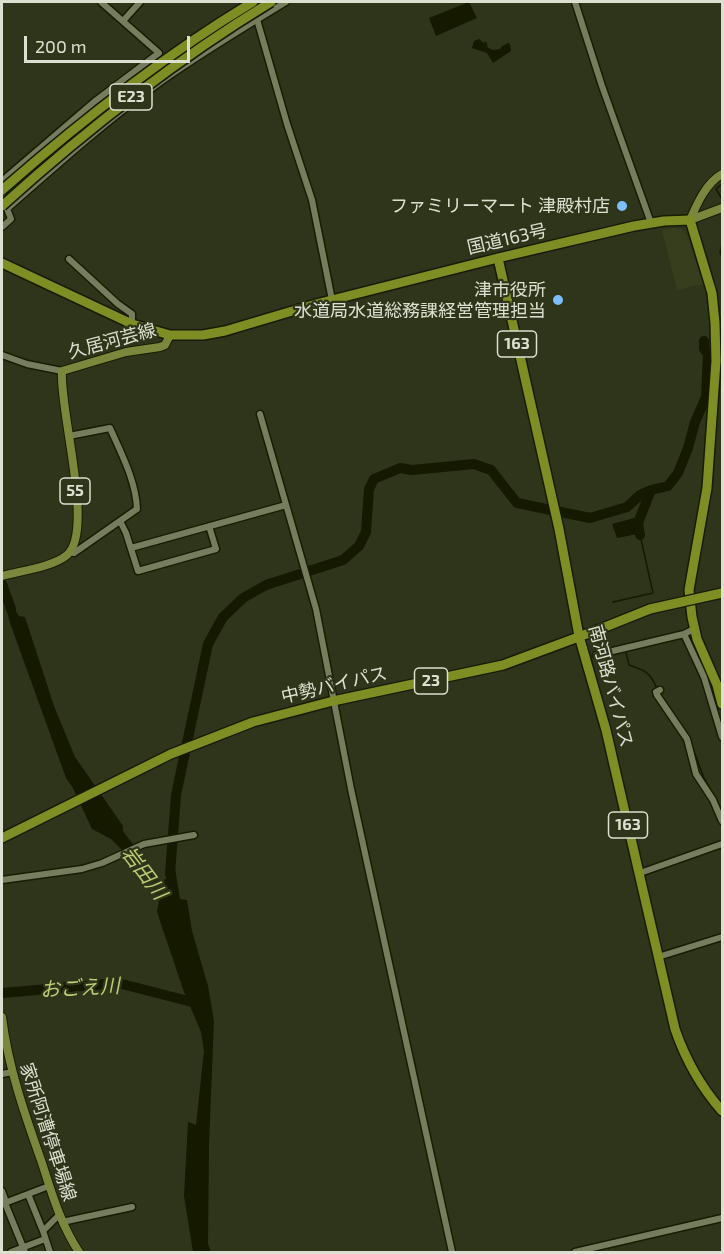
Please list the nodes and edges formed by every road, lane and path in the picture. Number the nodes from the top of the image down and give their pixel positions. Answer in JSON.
{"nodes":[{"id":1,"x":101,"y":2,"type":"edge"},
{"id":2,"x":140,"y":2,"type":"edge"},
{"id":3,"x":253,"y":2,"type":"edge"},
{"id":4,"x":271,"y":2,"type":"edge"},
{"id":5,"x":286,"y":2,"type":"edge"},
{"id":6,"x":575,"y":2,"type":"edge"},
{"id":7,"x":258,"y":18,"type":"junction"},
{"id":8,"x":123,"y":21,"type":"junction"},
{"id":9,"x":723,"y":174,"type":"edge"},
{"id":10,"x":2,"y":181,"type":"edge"},
{"id":11,"x":2,"y":190,"type":"edge"},
{"id":12,"x":4,"y":205,"type":"edge"},
{"id":13,"x":723,"y":208,"type":"edge"},
{"id":14,"x":690,"y":220,"type":"junction"},
{"id":15,"x":651,"y":223,"type":"junction"},
{"id":16,"x":2,"y":227,"type":"edge"},
{"id":17,"x":498,"y":258,"type":"junction"},
{"id":18,"x":69,"y":259,"type":"dead end"},
{"id":19,"x":2,"y":263,"type":"edge"},
{"id":20,"x":332,"y":300,"type":"junction"},
{"id":21,"x":132,"y":324,"type":"junction"},
{"id":22,"x":170,"y":335,"type":"junction"},
{"id":23,"x":2,"y":355,"type":"edge"},
{"id":24,"x":62,"y":371,"type":"junction"},
{"id":25,"x":260,"y":414,"type":"dead end"},
{"id":26,"x":69,"y":436,"type":"junction"},
{"id":27,"x":286,"y":505,"type":"junction"},
{"id":28,"x":120,"y":521,"type":"junction"},
{"id":29,"x":209,"y":526,"type":"junction"},
{"id":30,"x":131,"y":548,"type":"junction"},
{"id":31,"x":70,"y":552,"type":"junction"},
{"id":32,"x":2,"y":576,"type":"edge"},
{"id":33,"x":723,"y":592,"type":"edge"},
{"id":34,"x":694,"y":628,"type":"junction"},
{"id":35,"x":684,"y":634,"type":"junction"},
{"id":36,"x":579,"y":636,"type":"junction"},
{"id":37,"x":596,"y":655,"type":"dead end"},
{"id":38,"x":658,"y":691,"type":"dead end"},
{"id":39,"x":333,"y":701,"type":"junction"},
{"id":40,"x":723,"y":704,"type":"edge"},
{"id":41,"x":723,"y":737,"type":"edge"},
{"id":42,"x":723,"y":821,"type":"edge"},
{"id":43,"x":194,"y":835,"type":"dead end"},
{"id":44,"x":2,"y":838,"type":"edge"},
{"id":45,"x":723,"y":844,"type":"edge"},
{"id":46,"x":640,"y":873,"type":"junction"},
{"id":47,"x":2,"y":880,"type":"edge"},
{"id":48,"x":723,"y":937,"type":"edge"},
{"id":49,"x":658,"y":957,"type":"junction"},
{"id":50,"x":2,"y":1017,"type":"edge"},
{"id":51,"x":12,"y":1072,"type":"junction"},
{"id":52,"x":2,"y":1074,"type":"edge"},
{"id":53,"x":723,"y":1111,"type":"edge"},
{"id":54,"x":49,"y":1186,"type":"junction"},
{"id":55,"x":2,"y":1191,"type":"edge"},
{"id":56,"x":28,"y":1194,"type":"junction"},
{"id":57,"x":4,"y":1203,"type":"edge"},
{"id":58,"x":132,"y":1207,"type":"dead end"},
{"id":59,"x":723,"y":1218,"type":"edge"},
{"id":60,"x":61,"y":1219,"type":"junction"},
{"id":61,"x":43,"y":1231,"type":"junction"},
{"id":62,"x":45,"y":1239,"type":"junction"},
{"id":63,"x":24,"y":1250,"type":"edge"},
{"id":64,"x":11,"y":1252,"type":"edge"},
{"id":65,"x":50,"y":1252,"type":"edge"},
{"id":66,"x":79,"y":1252,"type":"edge"},
{"id":67,"x":452,"y":1252,"type":"edge"},
{"id":68,"x":575,"y":1252,"type":"edge"}],
"edges":[{"from":1,"to":8,"type":"street"},
{"from":2,"to":8,"type":"street"},
{"from":3,"to":7,"type":"street"},
{"from":3,"to":11,"type":"highway","number":"E23","bridge":true},
{"from":4,"to":12,"type":"highway","number":"E23","bridge":true},
{"from":5,"to":7,"type":"street"},
{"from":6,"to":15,"type":"street"},
{"from":7,"to":12,"type":"street"},
{"from":7,"to":20,"type":"street"},
{"from":8,"to":10,"type":"street"},
{"from":9,"to":14,"type":"main road"},
{"from":12,"to":16,"type":"street"},
{"from":13,"to":14,"type":"main road"},
{"from":14,"to":15,"type":"highway","name":"国道163号"},
{"from":14,"to":34,"type":"highway"},
{"from":15,"to":17,"type":"highway","name":"国道163号"},
{"from":17,"to":20,"type":"highway","name":"国道163号"},
{"from":17,"to":36,"type":"highway","name":"南河路バイパス","number":"163"},
{"from":18,"to":21,"type":"street"},
{"from":19,"to":21,"type":"highway","name":"国道163号"},
{"from":20,"to":22,"type":"highway","name":"国道163号"},
{"from":21,"to":22,"type":"highway","name":"国道163号"},
{"from":22,"to":24,"type":"main road","name":"久居河芸線"},
{"from":23,"to":24,"type":"street"},
{"from":24,"to":26,"type":"main road","name":"久居河芸線","number":"55"},
{"from":25,"to":27,"type":"street"},
{"from":26,"to":28,"type":"street"},
{"from":26,"to":31,"type":"main road","name":"久居河芸線","number":"55"},
{"from":27,"to":29,"type":"street"},
{"from":27,"to":39,"type":"street"},
{"from":28,"to":30,"type":"street"},
{"from":28,"to":31,"type":"street"},
{"from":29,"to":30,"type":"street"},
{"from":29,"to":30,"type":"street"},
{"from":31,"to":32,"type":"main road"},
{"from":33,"to":36,"type":"highway","name":"中勢バイパス","number":"23","bridge":true},
{"from":34,"to":35,"type":"street"},
{"from":34,"to":40,"type":"highway"},
{"from":35,"to":37,"type":"street"},
{"from":35,"to":41,"type":"street"},
{"from":36,"to":39,"type":"highway","name":"中勢バイパス","number":"23"},
{"from":36,"to":46,"type":"highway","name":"南河路バイパス","number":"163"},
{"from":38,"to":42,"type":"street"},
{"from":39,"to":44,"type":"highway","name":"中勢バイパス","number":"23"},
{"from":39,"to":67,"type":"street"},
{"from":43,"to":47,"type":"street"},
{"from":45,"to":46,"type":"street"},
{"from":46,"to":49,"type":"highway","name":"南河路バイパス","number":"163"},
{"from":48,"to":49,"type":"street"},
{"from":49,"to":53,"type":"highway","name":"南河路バイパス","number":"163"},
{"from":50,"to":51,"type":"main road","name":"家所阿漕停車場線"},
{"from":51,"to":52,"type":"street"},
{"from":51,"to":54,"type":"main road","name":"家所阿漕停車場線"},
{"from":54,"to":56,"type":"street"},
{"from":54,"to":60,"type":"main road","name":"家所阿漕停車場線"},
{"from":55,"to":57,"type":"street"},
{"from":56,"to":57,"type":"street"},
{"from":56,"to":61,"type":"street"},
{"from":57,"to":63,"type":"street"},
{"from":58,"to":60,"type":"street"},
{"from":59,"to":68,"type":"street"},
{"from":60,"to":61,"type":"street"},
{"from":60,"to":66,"type":"main road","name":"家所阿漕停車場線"},
{"from":61,"to":62,"type":"street"},
{"from":62,"to":63,"type":"street"},
{"from":62,"to":65,"type":"street"},
{"from":63,"to":64,"type":"street"}]}
